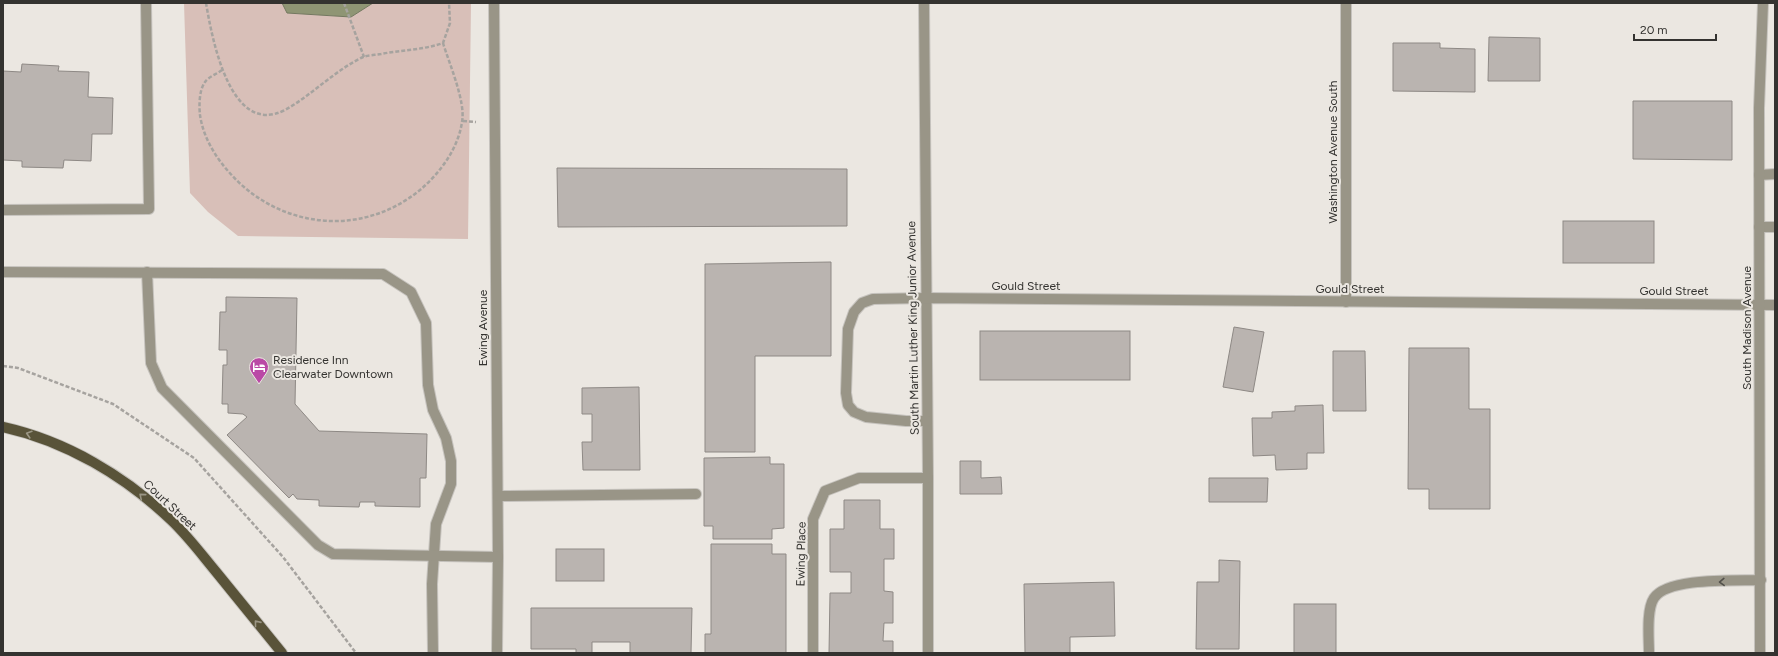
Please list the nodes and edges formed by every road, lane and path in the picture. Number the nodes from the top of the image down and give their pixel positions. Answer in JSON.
{"nodes":[{"id":1,"x":146,"y":3,"type":"edge"},
{"id":2,"x":206,"y":3,"type":"edge"},
{"id":3,"x":344,"y":3,"type":"edge"},
{"id":4,"x":450,"y":3,"type":"edge"},
{"id":5,"x":494,"y":3,"type":"edge"},
{"id":6,"x":924,"y":3,"type":"edge"},
{"id":7,"x":1346,"y":3,"type":"edge"},
{"id":8,"x":1763,"y":3,"type":"edge"},
{"id":9,"x":443,"y":43,"type":"junction"},
{"id":10,"x":364,"y":57,"type":"junction"},
{"id":11,"x":222,"y":70,"type":"junction"},
{"id":12,"x":1759,"y":174,"type":"junction"},
{"id":13,"x":1775,"y":174,"type":"edge"},
{"id":14,"x":3,"y":210,"type":"edge"},
{"id":15,"x":1759,"y":227,"type":"junction"},
{"id":16,"x":1775,"y":227,"type":"edge"},
{"id":17,"x":3,"y":272,"type":"edge"},
{"id":18,"x":147,"y":272,"type":"junction"},
{"id":19,"x":926,"y":298,"type":"junction"},
{"id":20,"x":1346,"y":302,"type":"junction"},
{"id":21,"x":1759,"y":305,"type":"junction"},
{"id":22,"x":1775,"y":305,"type":"edge"},
{"id":23,"x":3,"y":366,"type":"edge"},
{"id":24,"x":927,"y":421,"type":"junction"},
{"id":25,"x":3,"y":427,"type":"edge"},
{"id":26,"x":928,"y":478,"type":"junction"},
{"id":27,"x":696,"y":494,"type":"dead end"},
{"id":28,"x":498,"y":496,"type":"junction"},
{"id":29,"x":434,"y":555,"type":"junction"},
{"id":30,"x":498,"y":557,"type":"junction"},
{"id":31,"x":1761,"y":580,"type":"junction"},
{"id":32,"x":282,"y":653,"type":"edge"},
{"id":33,"x":356,"y":653,"type":"edge"},
{"id":34,"x":433,"y":653,"type":"edge"},
{"id":35,"x":497,"y":653,"type":"edge"},
{"id":36,"x":813,"y":653,"type":"edge"},
{"id":37,"x":928,"y":653,"type":"edge"},
{"id":38,"x":1649,"y":653,"type":"edge"},
{"id":39,"x":1760,"y":653,"type":"edge"}],
"edges":[{"from":1,"to":14,"type":"street"},
{"from":2,"to":11,"type":"path"},
{"from":3,"to":10,"type":"path"},
{"from":4,"to":9,"type":"path"},
{"from":5,"to":28,"type":"street","name":"Ewing Avenue"},
{"from":6,"to":19,"type":"street","name":"South Martin Luther King Junior Avenue"},
{"from":7,"to":20,"type":"street","name":"Washington Avenue South"},
{"from":8,"to":12,"type":"street","name":"South Madison Avenue"},
{"from":9,"to":10,"type":"path"},
{"from":9,"to":11,"type":"path"},
{"from":10,"to":11,"type":"path"},
{"from":12,"to":13,"type":"street"},
{"from":12,"to":15,"type":"street","name":"South Madison Avenue"},
{"from":15,"to":16,"type":"street"},
{"from":15,"to":21,"type":"street","name":"South Madison Avenue"},
{"from":17,"to":18,"type":"street"},
{"from":18,"to":29,"type":"street"},
{"from":18,"to":29,"type":"street"},
{"from":19,"to":20,"type":"street","name":"Gould Street"},
{"from":19,"to":24,"type":"street","name":"South Martin Luther King Junior Avenue"},
{"from":19,"to":24,"type":"street","name":"Gould Street"},
{"from":20,"to":21,"type":"street","name":"Gould Street"},
{"from":21,"to":22,"type":"street","name":"Gould Street"},
{"from":21,"to":31,"type":"street","name":"South Madison Avenue"},
{"from":23,"to":33,"type":"path"},
{"from":24,"to":26,"type":"street","name":"South Martin Luther King Junior Avenue"},
{"from":32,"to":25,"type":"main road","name":"Court Street","one_way":true},
{"from":26,"to":36,"type":"street","name":"Ewing Place"},
{"from":26,"to":37,"type":"street","name":"South Martin Luther King Junior Avenue"},
{"from":27,"to":28,"type":"street"},
{"from":28,"to":30,"type":"street","name":"Ewing Avenue"},
{"from":29,"to":30,"type":"street"},
{"from":29,"to":34,"type":"street"},
{"from":30,"to":35,"type":"street","name":"Ewing Avenue"},
{"from":31,"to":38,"type":"street","one_way":true},
{"from":31,"to":39,"type":"street","name":"South Madison Avenue"}]}
